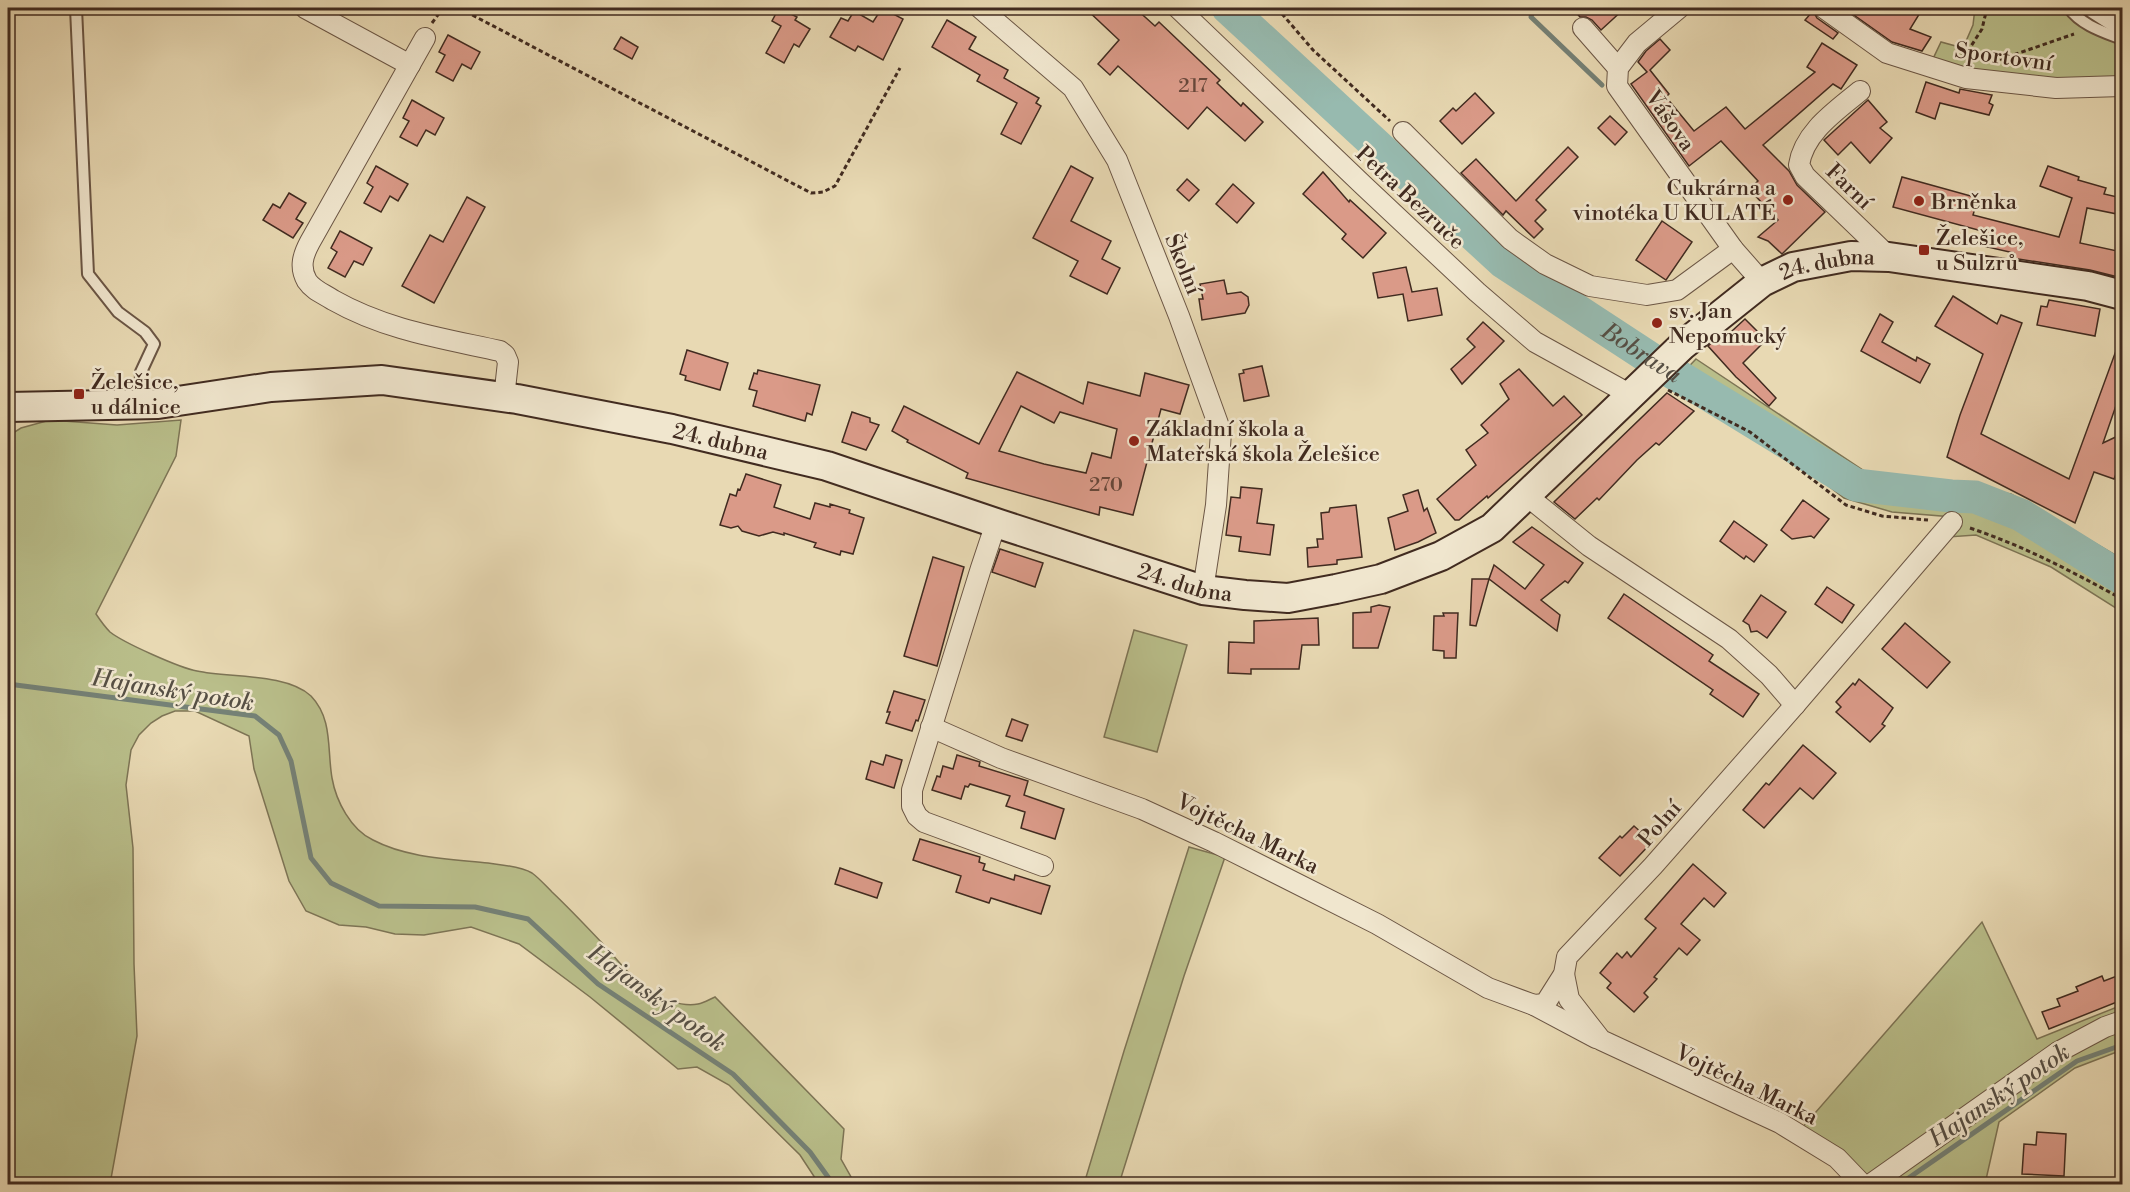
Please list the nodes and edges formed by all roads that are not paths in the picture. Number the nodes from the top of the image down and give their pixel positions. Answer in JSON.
{"nodes":[{"id":1,"x":76,"y":8,"type":"edge"},
{"id":2,"x":305,"y":8,"type":"edge"},
{"id":3,"x":980,"y":8,"type":"edge"},
{"id":4,"x":1178,"y":8,"type":"edge"},
{"id":5,"x":1679,"y":8,"type":"edge"},
{"id":6,"x":1824,"y":8,"type":"edge"},
{"id":7,"x":2069,"y":8,"type":"edge"},
{"id":8,"x":2094,"y":8,"type":"edge"},
{"id":9,"x":2122,"y":26,"type":"edge"},
{"id":10,"x":1583,"y":28,"type":"dead end"},
{"id":11,"x":425,"y":38,"type":"dead end"},
{"id":12,"x":2122,"y":39,"type":"edge"},
{"id":13,"x":410,"y":65,"type":"junction"},
{"id":14,"x":1618,"y":68,"type":"junction"},
{"id":15,"x":2122,"y":86,"type":"edge"},
{"id":16,"x":1860,"y":91,"type":"dead end"},
{"id":17,"x":1402,"y":132,"type":"road end"},
{"id":18,"x":1733,"y":249,"type":"junction"},
{"id":19,"x":1889,"y":257,"type":"junction"},
{"id":20,"x":1762,"y":282,"type":"junction"},
{"id":21,"x":2122,"y":296,"type":"edge"},
{"id":22,"x":1642,"y":384,"type":"junction"},
{"id":23,"x":504,"y":398,"type":"junction"},
{"id":24,"x":149,"y":404,"type":"junction"},
{"id":25,"x":8,"y":407,"type":"edge"},
{"id":26,"x":1527,"y":496,"type":"junction"},
{"id":27,"x":1952,"y":522,"type":"road end"},
{"id":28,"x":996,"y":523,"type":"junction"},
{"id":29,"x":1203,"y":590,"type":"junction"},
{"id":30,"x":1795,"y":705,"type":"junction"},
{"id":31,"x":931,"y":727,"type":"junction"},
{"id":32,"x":1043,"y":866,"type":"dead end"},
{"id":33,"x":1564,"y":974,"type":"junction"},
{"id":34,"x":1534,"y":1005,"type":"junction"},
{"id":35,"x":2122,"y":1021,"type":"edge"},
{"id":36,"x":1601,"y":1040,"type":"junction"},
{"id":37,"x":1862,"y":1185,"type":"edge"},
{"id":38,"x":1870,"y":1185,"type":"edge"}],
"edges":[{"from":1,"to":24,"type":"lane"},
{"from":2,"to":13,"type":"street"},
{"from":3,"to":29,"type":"street","name":"Školní"},
{"from":4,"to":22,"type":"street","name":"Petra Bezruče"},
{"from":5,"to":14,"type":"street"},
{"from":6,"to":15,"type":"street","name":"Sportovní"},
{"from":7,"to":12,"type":"lane"},
{"from":8,"to":9,"type":"street"},
{"from":10,"to":14,"type":"street","name":"Vášova"},
{"from":11,"to":13,"type":"street"},
{"from":13,"to":23,"type":"street"},
{"from":14,"to":18,"type":"street","name":"Vášova"},
{"from":16,"to":19,"type":"street","name":"Farní"},
{"from":17,"to":18,"type":"street","name":"Petra Bezruče"},
{"from":18,"to":20,"type":"street","name":"Vášova"},
{"from":19,"to":20,"type":"main road","name":"24. dubna"},
{"from":19,"to":21,"type":"main road","name":"24. dubna"},
{"from":20,"to":22,"type":"main road","name":"24. dubna"},
{"from":22,"to":26,"type":"main road","name":"24. dubna"},
{"from":23,"to":24,"type":"main road","name":"24. dubna"},
{"from":23,"to":28,"type":"main road","name":"24. dubna"},
{"from":24,"to":25,"type":"main road","name":"24. dubna"},
{"from":26,"to":29,"type":"main road","name":"24. dubna"},
{"from":26,"to":30,"type":"street"},
{"from":27,"to":30,"type":"street","name":"Polní"},
{"from":28,"to":29,"type":"main road","name":"24. dubna"},
{"from":28,"to":31,"type":"street"},
{"from":30,"to":33,"type":"street","name":"Polní"},
{"from":31,"to":32,"type":"street"},
{"from":31,"to":34,"type":"street","name":"Vojtěcha Marka"},
{"from":33,"to":34,"type":"street"},
{"from":33,"to":36,"type":"street","name":"Vojtěcha Marka"},
{"from":34,"to":36,"type":"street","name":"Vojtěcha Marka"},
{"from":35,"to":38,"type":"street"},
{"from":36,"to":37,"type":"street","name":"Vojtěcha Marka"}]}
